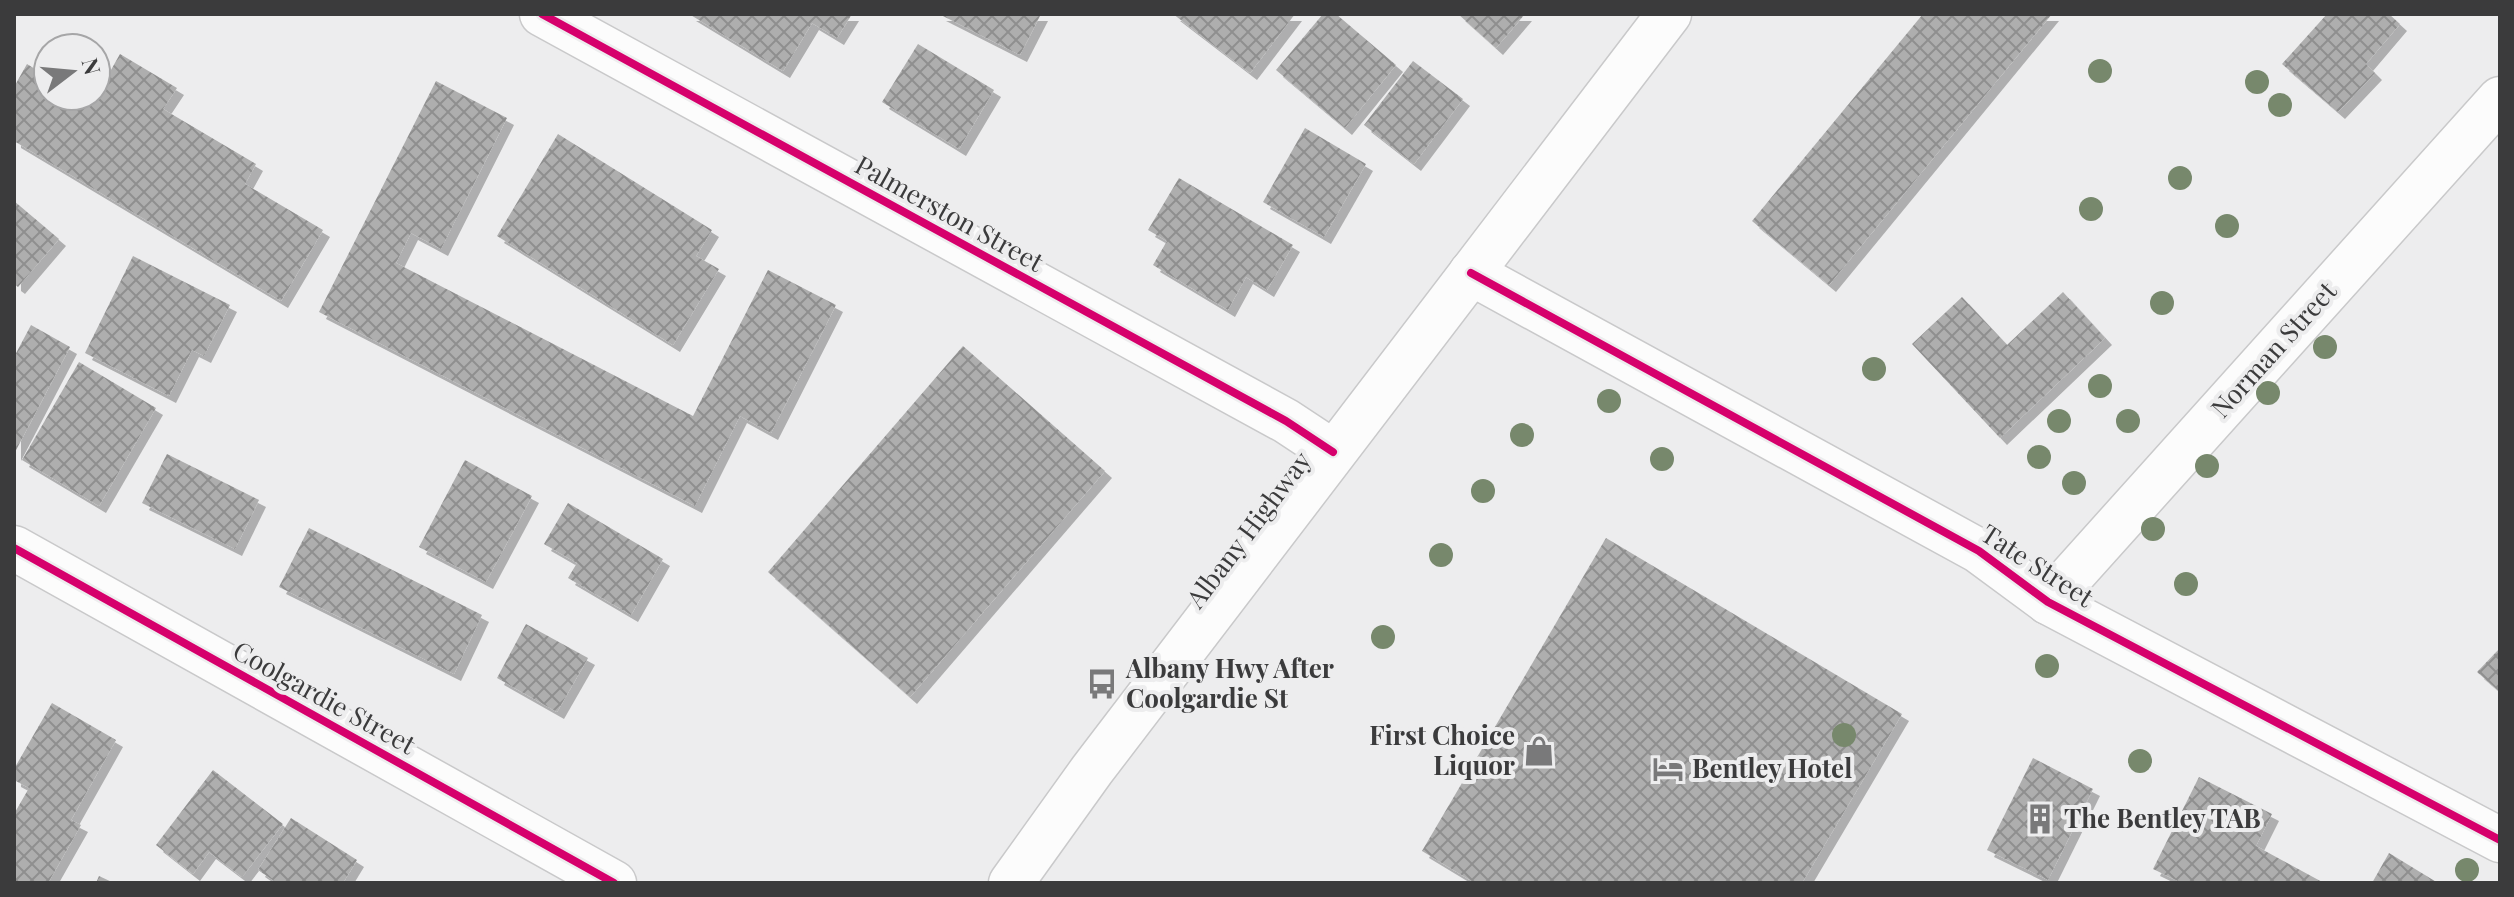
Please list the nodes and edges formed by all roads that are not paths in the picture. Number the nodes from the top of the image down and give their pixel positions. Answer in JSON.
{"nodes":[{"id":1,"x":1669,"y":14,"type":"edge"},
{"id":2,"x":556,"y":17,"type":"edge"},
{"id":3,"x":2500,"y":99,"type":"edge"},
{"id":4,"x":1471,"y":273,"type":"junction"},
{"id":5,"x":1333,"y":452,"type":"junction"},
{"id":6,"x":14,"y":548,"type":"edge"},
{"id":7,"x":2048,"y":602,"type":"junction"},
{"id":8,"x":2500,"y":840,"type":"edge"},
{"id":9,"x":614,"y":883,"type":"edge"},
{"id":10,"x":1011,"y":883,"type":"edge"}],
"edges":[{"from":1,"to":4,"type":"main road","name":"Albany Highway"},
{"from":2,"to":5,"type":"main road","name":"Palmerston Street"},
{"from":3,"to":7,"type":"main road","name":"Norman Street"},
{"from":4,"to":5,"type":"main road","name":"Albany Highway"},
{"from":4,"to":7,"type":"main road","name":"Tate Street"},
{"from":5,"to":10,"type":"main road","name":"Albany Highway"},
{"from":6,"to":9,"type":"main road","name":"Coolgardie Street"},
{"from":7,"to":8,"type":"main road","name":"Tate Street"}]}
